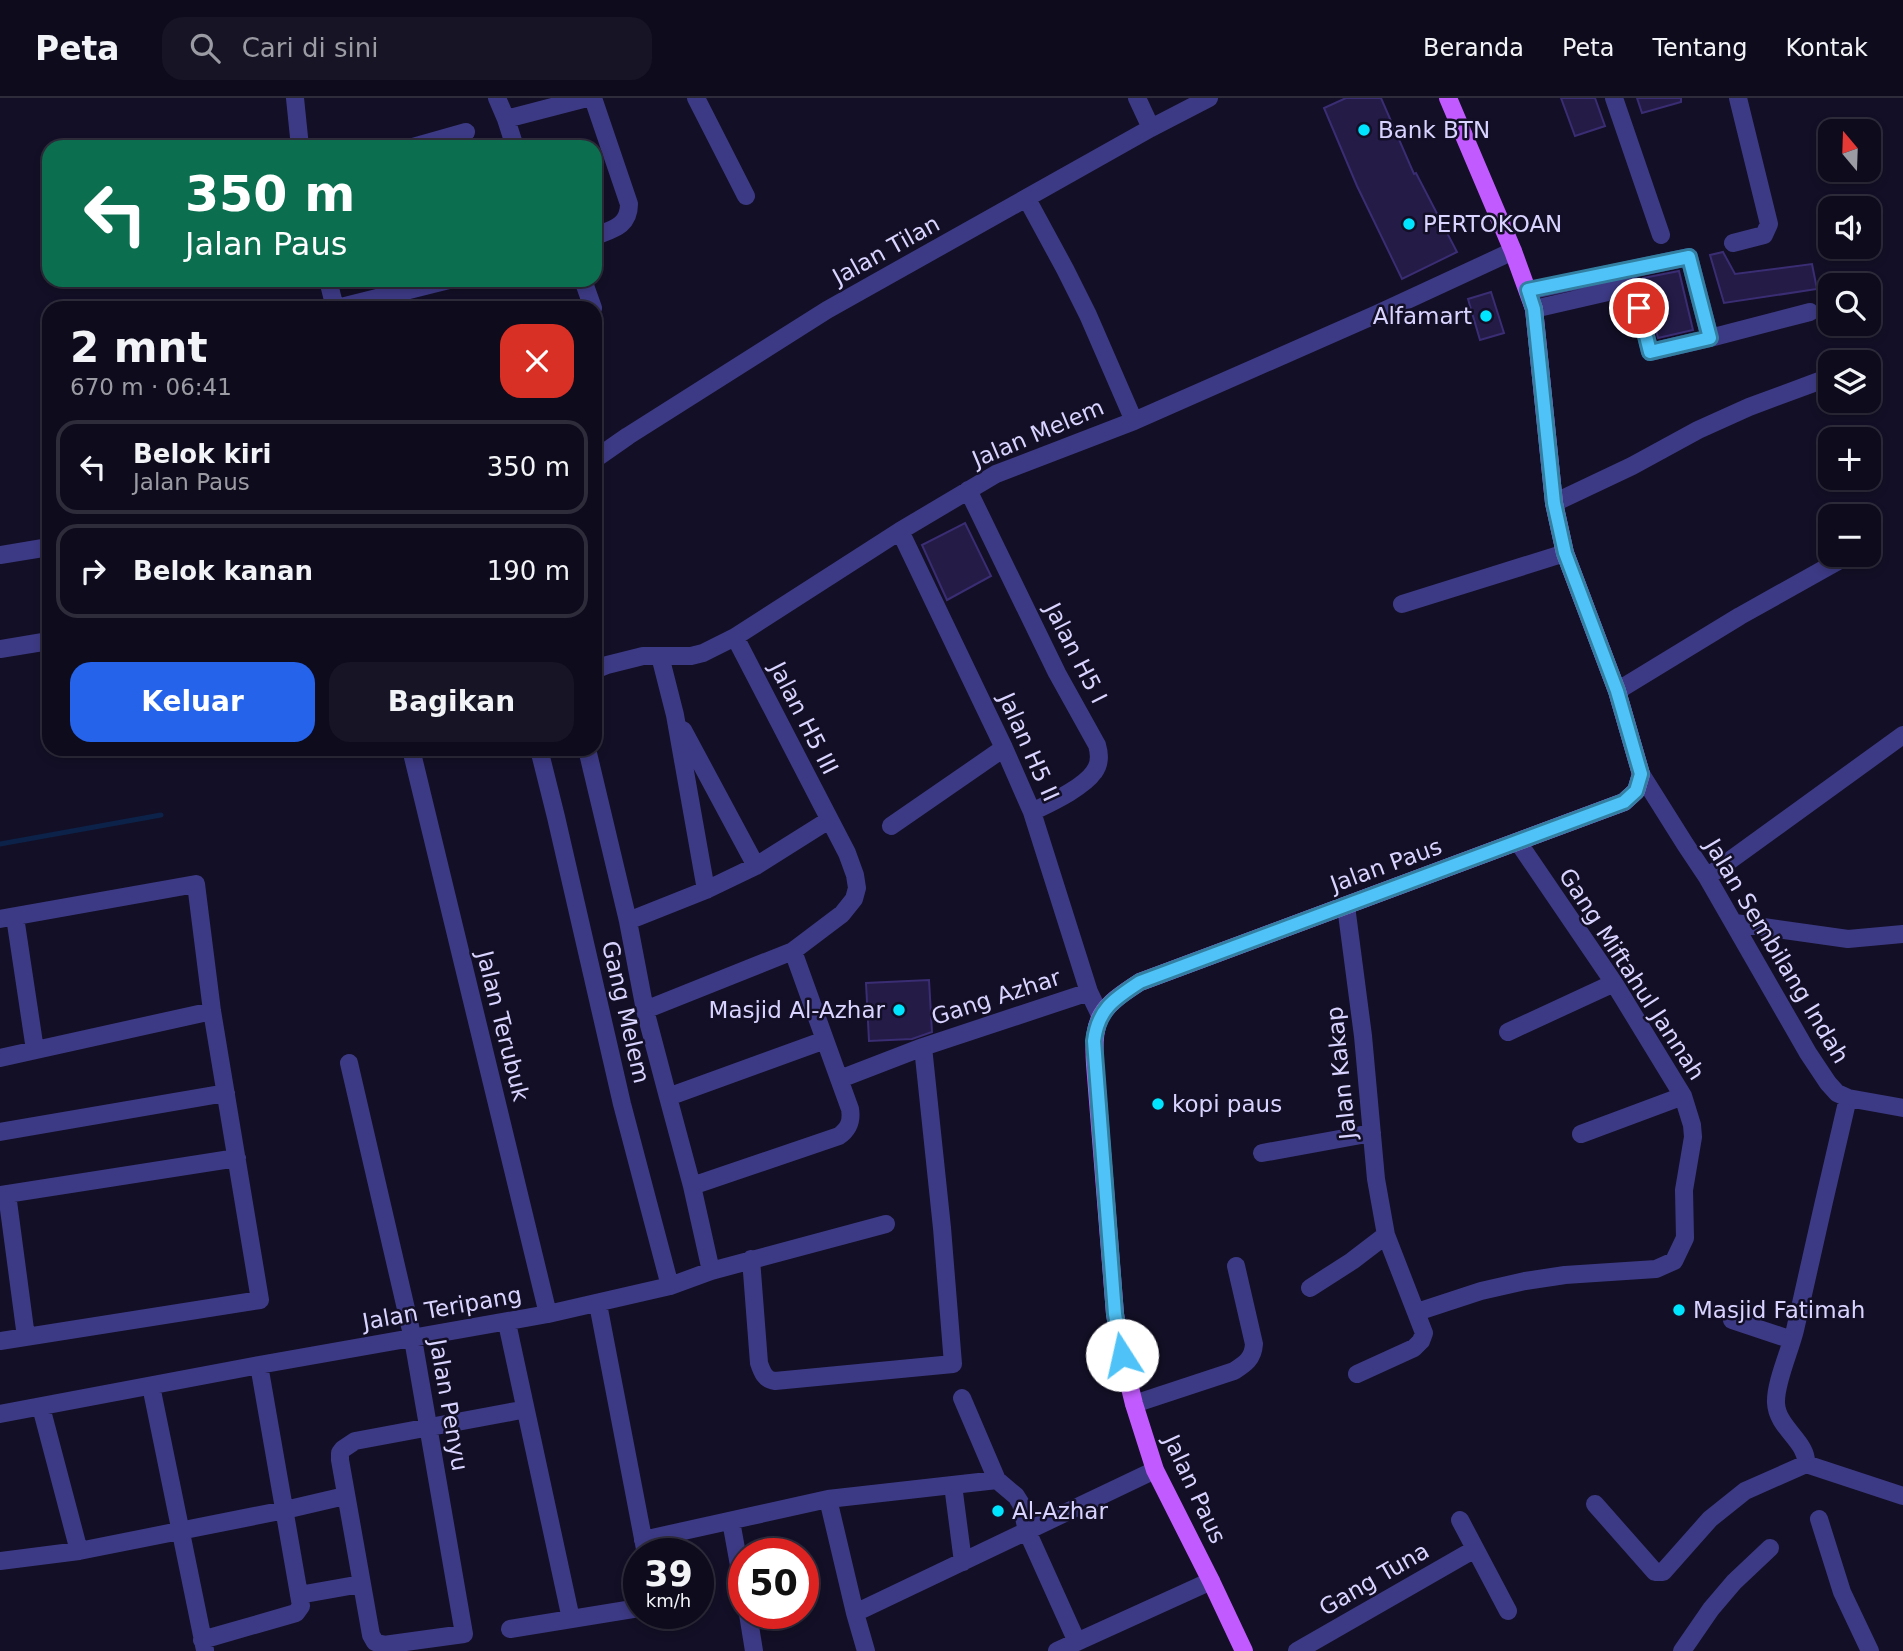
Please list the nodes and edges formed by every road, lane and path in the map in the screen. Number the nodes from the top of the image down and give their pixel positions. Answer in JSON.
{"nodes":[{"id":1,"x":295,"y":98,"type":"edge"},
{"id":2,"x":497,"y":98,"type":"edge"},
{"id":3,"x":590,"y":98,"type":"edge"},
{"id":4,"x":696,"y":98,"type":"edge"},
{"id":5,"x":1137,"y":98,"type":"edge"},
{"id":6,"x":1209,"y":98,"type":"edge"},
{"id":7,"x":1448,"y":98,"type":"edge"},
{"id":8,"x":1614,"y":98,"type":"edge"},
{"id":9,"x":1738,"y":98,"type":"edge"},
{"id":10,"x":506,"y":119,"type":"junction"},
{"id":11,"x":1151,"y":128,"type":"junction"},
{"id":12,"x":466,"y":132,"type":"dead end"},
{"id":13,"x":299,"y":140,"type":"edge"},
{"id":14,"x":438,"y":140,"type":"edge"},
{"id":15,"x":513,"y":140,"type":"edge"},
{"id":16,"x":746,"y":196,"type":"dead end"},
{"id":17,"x":1027,"y":199,"type":"junction"},
{"id":18,"x":602,"y":233,"type":"edge"},
{"id":19,"x":1661,"y":235,"type":"dead end"},
{"id":20,"x":1733,"y":243,"type":"dead end"},
{"id":21,"x":1513,"y":251,"type":"junction"},
{"id":22,"x":421,"y":287,"type":"edge"},
{"id":23,"x":1528,"y":290,"type":"junction"},
{"id":24,"x":364,"y":301,"type":"edge"},
{"id":25,"x":1534,"y":309,"type":"junction"},
{"id":26,"x":1810,"y":312,"type":"dead end"},
{"id":27,"x":1710,"y":338,"type":"junction"},
{"id":28,"x":1818,"y":381,"type":"edge"},
{"id":29,"x":1134,"y":421,"type":"junction"},
{"id":30,"x":602,"y":454,"type":"edge"},
{"id":31,"x":968,"y":490,"type":"junction"},
{"id":32,"x":1554,"y":503,"type":"junction"},
{"id":33,"x":900,"y":530,"type":"junction"},
{"id":34,"x":42,"y":548,"type":"edge"},
{"id":35,"x":1565,"y":553,"type":"junction"},
{"id":36,"x":0,"y":555,"type":"edge"},
{"id":37,"x":1828,"y":567,"type":"edge"},
{"id":38,"x":1402,"y":604,"type":"dead end"},
{"id":39,"x":735,"y":637,"type":"junction"},
{"id":40,"x":42,"y":641,"type":"edge"},
{"id":41,"x":0,"y":649,"type":"edge"},
{"id":42,"x":660,"y":656,"type":"junction"},
{"id":43,"x":602,"y":667,"type":"edge"},
{"id":44,"x":1617,"y":691,"type":"junction"},
{"id":45,"x":675,"y":715,"type":"junction"},
{"id":46,"x":1903,"y":736,"type":"edge"},
{"id":47,"x":1004,"y":748,"type":"junction"},
{"id":48,"x":413,"y":756,"type":"edge"},
{"id":49,"x":540,"y":756,"type":"edge"},
{"id":50,"x":589,"y":756,"type":"edge"},
{"id":51,"x":1641,"y":774,"type":"junction"},
{"id":52,"x":1032,"y":812,"type":"junction"},
{"id":53,"x":829,"y":820,"type":"junction"},
{"id":54,"x":891,"y":827,"type":"dead end"},
{"id":55,"x":1518,"y":842,"type":"junction"},
{"id":56,"x":756,"y":866,"type":"junction"},
{"id":57,"x":1707,"y":877,"type":"junction"},
{"id":58,"x":706,"y":890,"type":"junction"},
{"id":59,"x":1346,"y":906,"type":"junction"},
{"id":60,"x":8,"y":918,"type":"edge"},
{"id":61,"x":628,"y":921,"type":"junction"},
{"id":62,"x":1735,"y":923,"type":"junction"},
{"id":63,"x":1903,"y":934,"type":"edge"},
{"id":64,"x":793,"y":951,"type":"junction"},
{"id":65,"x":1614,"y":983,"type":"junction"},
{"id":66,"x":1089,"y":992,"type":"junction"},
{"id":67,"x":645,"y":1010,"type":"junction"},
{"id":68,"x":212,"y":1011,"type":"junction"},
{"id":69,"x":1100,"y":1015,"type":"junction"},
{"id":70,"x":1508,"y":1032,"type":"dead end"},
{"id":71,"x":825,"y":1040,"type":"junction"},
{"id":72,"x":923,"y":1048,"type":"junction"},
{"id":73,"x":36,"y":1050,"type":"junction"},
{"id":74,"x":0,"y":1058,"type":"edge"},
{"id":75,"x":349,"y":1063,"type":"dead end"},
{"id":76,"x":840,"y":1079,"type":"junction"},
{"id":77,"x":226,"y":1093,"type":"junction"},
{"id":78,"x":668,"y":1097,"type":"junction"},
{"id":79,"x":1683,"y":1097,"type":"junction"},
{"id":80,"x":1848,"y":1098,"type":"junction"},
{"id":81,"x":1903,"y":1108,"type":"edge"},
{"id":82,"x":0,"y":1132,"type":"edge"},
{"id":83,"x":1372,"y":1133,"type":"junction"},
{"id":84,"x":1581,"y":1134,"type":"dead end"},
{"id":85,"x":1262,"y":1153,"type":"dead end"},
{"id":86,"x":237,"y":1158,"type":"junction"},
{"id":87,"x":692,"y":1186,"type":"junction"},
{"id":88,"x":4,"y":1195,"type":"edge"},
{"id":89,"x":886,"y":1224,"type":"dead end"},
{"id":90,"x":1386,"y":1235,"type":"junction"},
{"id":91,"x":751,"y":1259,"type":"junction"},
{"id":92,"x":1236,"y":1266,"type":"dead end"},
{"id":93,"x":711,"y":1270,"type":"junction"},
{"id":94,"x":670,"y":1286,"type":"junction"},
{"id":95,"x":1310,"y":1288,"type":"dead end"},
{"id":96,"x":598,"y":1304,"type":"junction"},
{"id":97,"x":1417,"y":1312,"type":"junction"},
{"id":98,"x":548,"y":1314,"type":"junction"},
{"id":99,"x":1732,"y":1320,"type":"dead end"},
{"id":100,"x":507,"y":1323,"type":"junction"},
{"id":101,"x":26,"y":1337,"type":"junction"},
{"id":102,"x":413,"y":1339,"type":"junction"},
{"id":103,"x":1792,"y":1340,"type":"junction"},
{"id":104,"x":0,"y":1341,"type":"edge"},
{"id":105,"x":259,"y":1365,"type":"junction"},
{"id":106,"x":1357,"y":1374,"type":"dead end"},
{"id":107,"x":151,"y":1386,"type":"junction"},
{"id":108,"x":962,"y":1398,"type":"dead end"},
{"id":109,"x":1134,"y":1404,"type":"junction"},
{"id":110,"x":41,"y":1407,"type":"junction"},
{"id":111,"x":516,"y":1411,"type":"dead end"},
{"id":112,"x":0,"y":1414,"type":"edge"},
{"id":113,"x":429,"y":1427,"type":"junction"},
{"id":114,"x":1806,"y":1464,"type":"junction"},
{"id":115,"x":1154,"y":1470,"type":"junction"},
{"id":116,"x":997,"y":1480,"type":"junction"},
{"id":117,"x":953,"y":1485,"type":"junction"},
{"id":118,"x":345,"y":1496,"type":"junction"},
{"id":119,"x":1903,"y":1496,"type":"edge"},
{"id":120,"x":828,"y":1499,"type":"junction"},
{"id":121,"x":1595,"y":1504,"type":"dead end"},
{"id":122,"x":285,"y":1510,"type":"junction"},
{"id":123,"x":1819,"y":1519,"type":"dead end"},
{"id":124,"x":1460,"y":1520,"type":"dead end"},
{"id":125,"x":731,"y":1521,"type":"junction"},
{"id":126,"x":180,"y":1530,"type":"junction"},
{"id":127,"x":1027,"y":1531,"type":"junction"},
{"id":128,"x":642,"y":1538,"type":"edge"},
{"id":129,"x":674,"y":1538,"type":"edge"},
{"id":130,"x":734,"y":1538,"type":"edge"},
{"id":131,"x":1770,"y":1548,"type":"dead end"},
{"id":132,"x":1475,"y":1549,"type":"junction"},
{"id":133,"x":79,"y":1550,"type":"junction"},
{"id":134,"x":0,"y":1561,"type":"edge"},
{"id":135,"x":963,"y":1562,"type":"junction"},
{"id":136,"x":1211,"y":1581,"type":"junction"},
{"id":137,"x":361,"y":1584,"type":"junction"},
{"id":138,"x":299,"y":1595,"type":"junction"},
{"id":139,"x":623,"y":1611,"type":"edge"},
{"id":140,"x":1508,"y":1611,"type":"dead end"},
{"id":141,"x":855,"y":1613,"type":"junction"},
{"id":142,"x":571,"y":1619,"type":"junction"},
{"id":143,"x":510,"y":1629,"type":"dead end"},
{"id":144,"x":750,"y":1629,"type":"edge"},
{"id":145,"x":1077,"y":1642,"type":"junction"},
{"id":146,"x":204,"y":1645,"type":"edge"},
{"id":147,"x":754,"y":1651,"type":"edge"},
{"id":148,"x":866,"y":1651,"type":"edge"},
{"id":149,"x":1057,"y":1651,"type":"edge"},
{"id":150,"x":1244,"y":1651,"type":"edge"},
{"id":151,"x":1297,"y":1651,"type":"edge"},
{"id":152,"x":1682,"y":1651,"type":"edge"},
{"id":153,"x":1870,"y":1651,"type":"edge"}],
"edges":[{"from":1,"to":13,"type":"street"},
{"from":2,"to":10,"type":"street"},
{"from":3,"to":10,"type":"street"},
{"from":3,"to":18,"type":"street"},
{"from":4,"to":16,"type":"street"},
{"from":5,"to":11,"type":"street"},
{"from":6,"to":11,"type":"street","name":"Jalan Tilan"},
{"from":7,"to":21,"type":"main road"},
{"from":8,"to":19,"type":"street"},
{"from":9,"to":20,"type":"street"},
{"from":10,"to":15,"type":"street"},
{"from":11,"to":17,"type":"street","name":"Jalan Tilan"},
{"from":12,"to":14,"type":"street"},
{"from":17,"to":29,"type":"street"},
{"from":17,"to":30,"type":"street","name":"Jalan Tilan"},
{"from":21,"to":23,"type":"main road"},
{"from":21,"to":29,"type":"street","name":"Jalan Melem"},
{"from":22,"to":24,"type":"street"},
{"from":23,"to":25,"type":"main road"},
{"from":23,"to":27,"type":"street"},
{"from":25,"to":27,"type":"street"},
{"from":25,"to":32,"type":"main road"},
{"from":26,"to":27,"type":"street"},
{"from":28,"to":32,"type":"street"},
{"from":29,"to":31,"type":"street","name":"Jalan Melem"},
{"from":31,"to":33,"type":"street","name":"Jalan Melem"},
{"from":31,"to":52,"type":"street","name":"Jalan H5 I"},
{"from":32,"to":35,"type":"main road"},
{"from":33,"to":39,"type":"street","name":"Jalan Melem"},
{"from":33,"to":47,"type":"street","name":"Jalan H5 II"},
{"from":34,"to":36,"type":"street"},
{"from":35,"to":38,"type":"street"},
{"from":35,"to":44,"type":"main road"},
{"from":37,"to":44,"type":"street"},
{"from":39,"to":42,"type":"street","name":"Jalan Melem"},
{"from":39,"to":53,"type":"street","name":"Jalan H5 III"},
{"from":40,"to":41,"type":"street"},
{"from":42,"to":43,"type":"street","name":"Jalan Melem"},
{"from":42,"to":45,"type":"street"},
{"from":44,"to":51,"type":"main road"},
{"from":45,"to":56,"type":"street"},
{"from":45,"to":58,"type":"street"},
{"from":46,"to":57,"type":"street"},
{"from":47,"to":52,"type":"street","name":"Jalan H5 II"},
{"from":47,"to":54,"type":"street"},
{"from":48,"to":98,"type":"street","name":"Jalan Terubuk"},
{"from":49,"to":94,"type":"street","name":"Gang Melem"},
{"from":50,"to":61,"type":"street"},
{"from":51,"to":55,"type":"main road","name":"Jalan Paus"},
{"from":51,"to":57,"type":"street","name":"Jalan Sembilang Indah"},
{"from":52,"to":66,"type":"street","name":"Jalan H5 II"},
{"from":53,"to":56,"type":"street"},
{"from":53,"to":64,"type":"street","name":"Jalan H5 III"},
{"from":55,"to":59,"type":"main road","name":"Jalan Paus"},
{"from":55,"to":65,"type":"street","name":"Gang Miftahul Jannah"},
{"from":56,"to":58,"type":"street"},
{"from":57,"to":62,"type":"street","name":"Jalan Sembilang Indah"},
{"from":58,"to":61,"type":"street"},
{"from":59,"to":69,"type":"main road","name":"Jalan Paus"},
{"from":59,"to":83,"type":"street","name":"Jalan Kakap"},
{"from":60,"to":68,"type":"street"},
{"from":60,"to":73,"type":"street"},
{"from":61,"to":67,"type":"street"},
{"from":62,"to":63,"type":"street"},
{"from":62,"to":80,"type":"street","name":"Jalan Sembilang Indah"},
{"from":64,"to":67,"type":"street"},
{"from":64,"to":71,"type":"street"},
{"from":65,"to":70,"type":"street"},
{"from":65,"to":79,"type":"street","name":"Gang Miftahul Jannah"},
{"from":66,"to":69,"type":"street","name":"Jalan H5 II"},
{"from":66,"to":72,"type":"street","name":"Gang Azhar"},
{"from":67,"to":78,"type":"street"},
{"from":68,"to":73,"type":"street"},
{"from":68,"to":77,"type":"street"},
{"from":69,"to":109,"type":"main road","name":"Jalan Paus"},
{"from":71,"to":76,"type":"street"},
{"from":71,"to":78,"type":"street"},
{"from":72,"to":76,"type":"street","name":"Gang Azhar"},
{"from":72,"to":91,"type":"street"},
{"from":73,"to":74,"type":"street"},
{"from":75,"to":102,"type":"street","name":"Jalan Penyu"},
{"from":76,"to":87,"type":"street"},
{"from":77,"to":82,"type":"street"},
{"from":77,"to":86,"type":"street"},
{"from":78,"to":87,"type":"street"},
{"from":79,"to":84,"type":"street"},
{"from":79,"to":97,"type":"street","name":"Gang Miftahul Jannah"},
{"from":80,"to":81,"type":"street"},
{"from":80,"to":103,"type":"street"},
{"from":83,"to":85,"type":"street"},
{"from":83,"to":90,"type":"street","name":"Jalan Kakap"},
{"from":86,"to":88,"type":"street"},
{"from":86,"to":101,"type":"street"},
{"from":87,"to":93,"type":"street"},
{"from":88,"to":101,"type":"street"},
{"from":89,"to":91,"type":"street","name":"Jalan Teripang"},
{"from":90,"to":95,"type":"street"},
{"from":90,"to":97,"type":"street","name":"Jalan Kakap"},
{"from":91,"to":93,"type":"street","name":"Jalan Teripang"},
{"from":92,"to":109,"type":"street"},
{"from":93,"to":94,"type":"street","name":"Jalan Teripang"},
{"from":94,"to":96,"type":"street","name":"Jalan Teripang"},
{"from":96,"to":98,"type":"street","name":"Jalan Teripang"},
{"from":96,"to":128,"type":"street"},
{"from":97,"to":106,"type":"street"},
{"from":98,"to":100,"type":"street","name":"Jalan Teripang"},
{"from":99,"to":103,"type":"street"},
{"from":100,"to":102,"type":"street","name":"Jalan Teripang"},
{"from":100,"to":142,"type":"street"},
{"from":101,"to":104,"type":"street"},
{"from":102,"to":105,"type":"street","name":"Jalan Teripang"},
{"from":102,"to":113,"type":"street","name":"Jalan Penyu"},
{"from":103,"to":114,"type":"street"},
{"from":105,"to":107,"type":"street","name":"Jalan Teripang"},
{"from":105,"to":122,"type":"street"},
{"from":107,"to":110,"type":"street","name":"Jalan Teripang"},
{"from":107,"to":126,"type":"street"},
{"from":108,"to":116,"type":"street"},
{"from":109,"to":115,"type":"main road","name":"Jalan Paus"},
{"from":110,"to":112,"type":"street","name":"Jalan Teripang"},
{"from":110,"to":133,"type":"street"},
{"from":111,"to":113,"type":"street"},
{"from":113,"to":118,"type":"street"},
{"from":113,"to":137,"type":"street","name":"Jalan Penyu"},
{"from":114,"to":119,"type":"street"},
{"from":114,"to":121,"type":"street"},
{"from":115,"to":127,"type":"street"},
{"from":115,"to":136,"type":"main road","name":"Jalan Paus"},
{"from":116,"to":117,"type":"street"},
{"from":116,"to":127,"type":"street"},
{"from":117,"to":120,"type":"street"},
{"from":117,"to":135,"type":"street"},
{"from":118,"to":122,"type":"street"},
{"from":118,"to":137,"type":"street"},
{"from":120,"to":125,"type":"street"},
{"from":120,"to":141,"type":"street"},
{"from":122,"to":126,"type":"street"},
{"from":122,"to":138,"type":"street"},
{"from":123,"to":153,"type":"street"},
{"from":124,"to":132,"type":"street"},
{"from":125,"to":129,"type":"street"},
{"from":125,"to":130,"type":"street"},
{"from":126,"to":133,"type":"street"},
{"from":126,"to":146,"type":"street"},
{"from":127,"to":135,"type":"street"},
{"from":127,"to":145,"type":"street"},
{"from":131,"to":152,"type":"street"},
{"from":132,"to":140,"type":"street"},
{"from":132,"to":151,"type":"street","name":"Gang Tuna"},
{"from":133,"to":134,"type":"street"},
{"from":135,"to":141,"type":"street"},
{"from":136,"to":145,"type":"street"},
{"from":136,"to":150,"type":"main road","name":"Jalan Paus"},
{"from":137,"to":138,"type":"street"},
{"from":138,"to":146,"type":"street"},
{"from":139,"to":142,"type":"street"},
{"from":141,"to":148,"type":"street"},
{"from":142,"to":143,"type":"street"},
{"from":144,"to":147,"type":"street"},
{"from":145,"to":149,"type":"street"}]}
